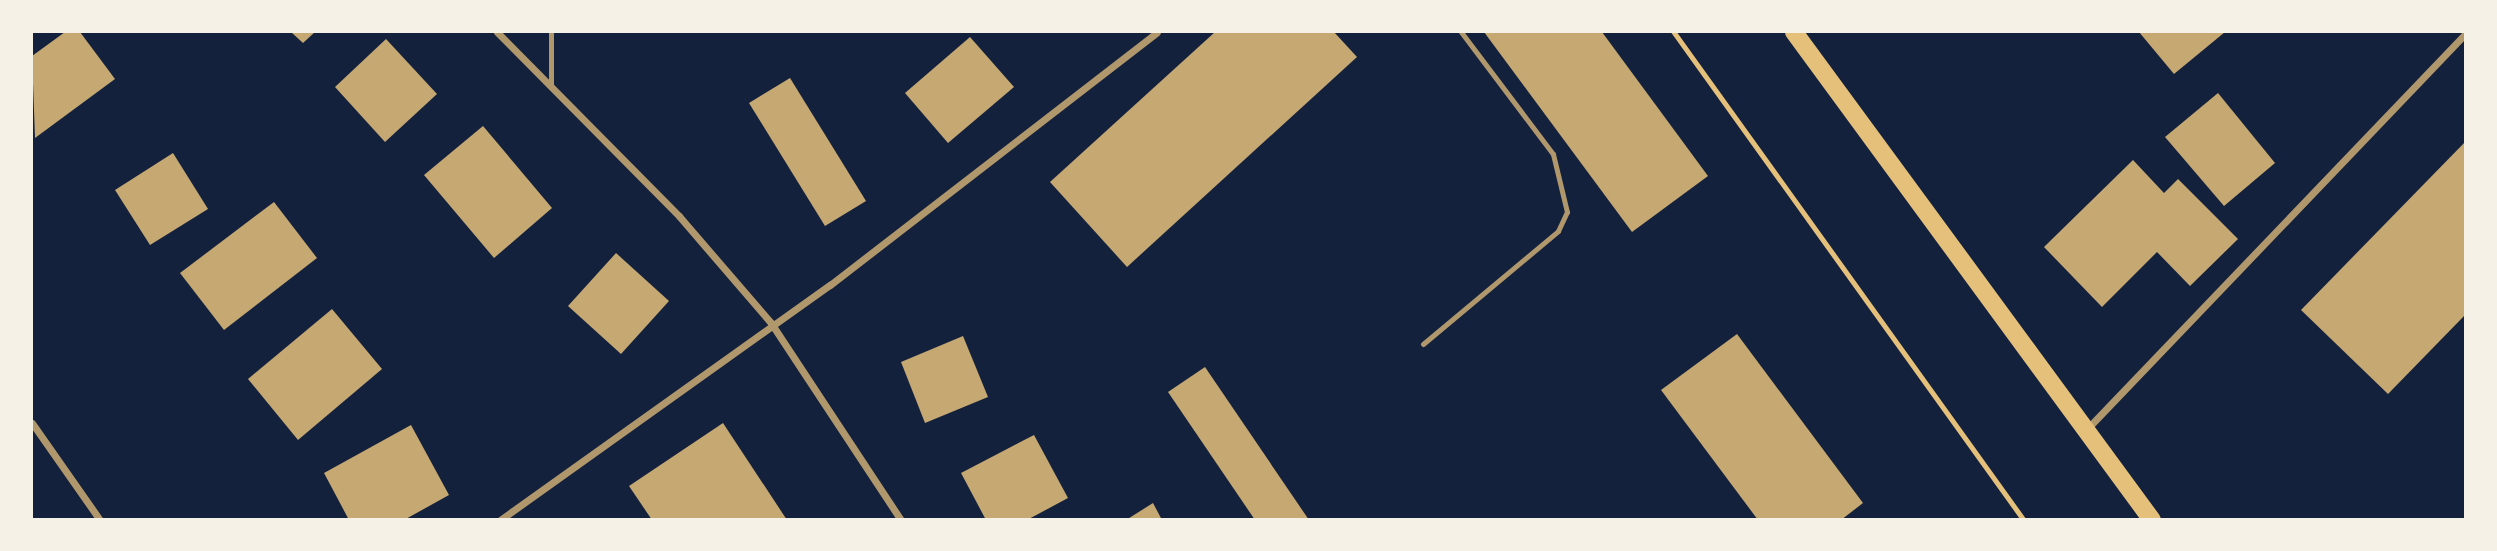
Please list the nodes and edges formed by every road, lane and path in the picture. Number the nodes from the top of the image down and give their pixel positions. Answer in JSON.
{"nodes":[{"id":1,"x":497,"y":32,"type":"edge"},
{"id":2,"x":551,"y":32,"type":"edge"},
{"id":3,"x":1157,"y":32,"type":"edge"},
{"id":4,"x":1461,"y":32,"type":"edge"},
{"id":5,"x":1674,"y":32,"type":"edge"},
{"id":6,"x":1794,"y":32,"type":"edge"},
{"id":7,"x":2466,"y":33,"type":"edge"},
{"id":8,"x":551,"y":85,"type":"junction"},
{"id":9,"x":771,"y":323,"type":"junction"},
{"id":10,"x":1423,"y":344,"type":"dead end"},
{"id":11,"x":32,"y":423,"type":"edge"},
{"id":12,"x":2085,"y":431,"type":"junction"},
{"id":13,"x":100,"y":520,"type":"edge"},
{"id":14,"x":500,"y":520,"type":"edge"},
{"id":15,"x":901,"y":520,"type":"edge"},
{"id":16,"x":2024,"y":520,"type":"edge"},
{"id":17,"x":2152,"y":520,"type":"edge"}],
"edges":[{"from":1,"to":8,"type":"street"},
{"from":2,"to":8,"type":"lane"},
{"from":3,"to":9,"type":"street"},
{"from":4,"to":10,"type":"lane"},
{"from":5,"to":16,"type":"path"},
{"from":6,"to":12,"type":"main road"},
{"from":7,"to":12,"type":"street"},
{"from":8,"to":9,"type":"street"},
{"from":9,"to":14,"type":"street"},
{"from":9,"to":15,"type":"street"},
{"from":11,"to":13,"type":"street"},
{"from":12,"to":17,"type":"main road"}]}
